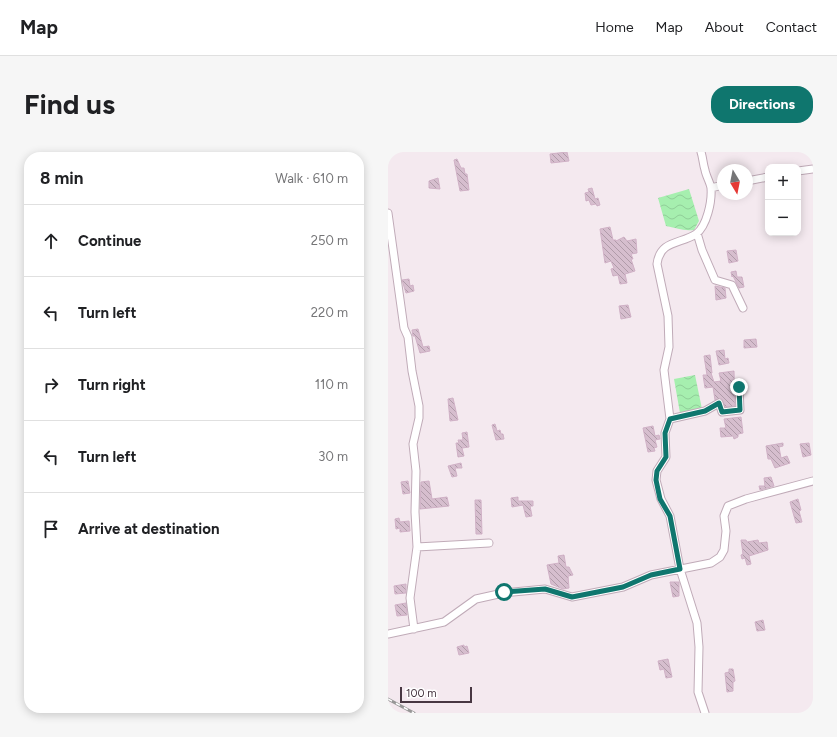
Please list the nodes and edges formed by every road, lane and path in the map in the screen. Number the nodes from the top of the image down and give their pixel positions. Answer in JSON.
{"nodes":[{"id":1,"x":701,"y":152,"type":"edge"},
{"id":2,"x":813,"y":169,"type":"edge"},
{"id":3,"x":801,"y":171,"type":"edge"},
{"id":4,"x":765,"y":178,"type":"edge"},
{"id":5,"x":753,"y":180,"type":"edge"},
{"id":6,"x":717,"y":186,"type":"edge"},
{"id":7,"x":711,"y":188,"type":"junction"},
{"id":8,"x":388,"y":213,"type":"edge"},
{"id":9,"x":697,"y":233,"type":"junction"},
{"id":10,"x":742,"y":308,"type":"dead end"},
{"id":11,"x":739,"y":387,"type":"dead end"},
{"id":12,"x":670,"y":419,"type":"junction"},
{"id":13,"x":813,"y":481,"type":"edge"},
{"id":14,"x":489,"y":543,"type":"dead end"},
{"id":15,"x":417,"y":547,"type":"junction"},
{"id":16,"x":680,"y":569,"type":"junction"},
{"id":17,"x":414,"y":629,"type":"junction"},
{"id":18,"x":388,"y":634,"type":"edge"},
{"id":19,"x":705,"y":713,"type":"edge"}],
"edges":[{"from":1,"to":7,"type":"street"},
{"from":2,"to":3,"type":"street"},
{"from":4,"to":5,"type":"street"},
{"from":6,"to":7,"type":"street"},
{"from":7,"to":9,"type":"street"},
{"from":8,"to":15,"type":"street"},
{"from":9,"to":10,"type":"street"},
{"from":9,"to":12,"type":"street"},
{"from":11,"to":12,"type":"street"},
{"from":12,"to":16,"type":"street"},
{"from":13,"to":16,"type":"street"},
{"from":14,"to":15,"type":"street"},
{"from":15,"to":17,"type":"street"},
{"from":16,"to":17,"type":"street"},
{"from":16,"to":19,"type":"street"},
{"from":17,"to":18,"type":"street"}]}
